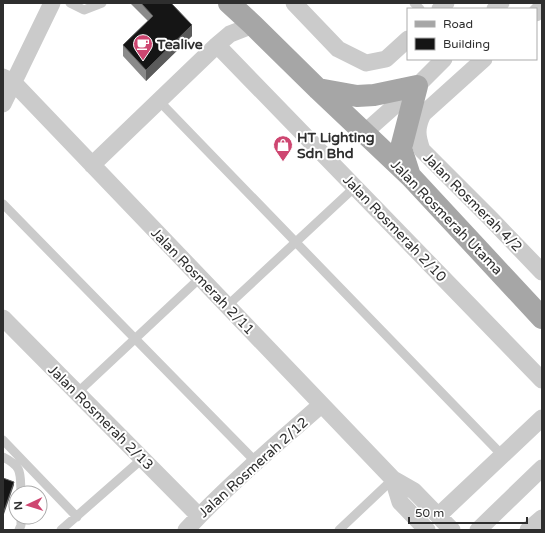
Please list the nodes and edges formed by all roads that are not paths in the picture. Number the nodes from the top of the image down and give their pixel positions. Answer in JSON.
{"nodes":[{"id":1,"x":52,"y":3,"type":"edge"},
{"id":2,"x":70,"y":3,"type":"edge"},
{"id":3,"x":102,"y":3,"type":"edge"},
{"id":4,"x":229,"y":3,"type":"edge"},
{"id":5,"x":294,"y":3,"type":"edge"},
{"id":6,"x":253,"y":25,"type":"junction"},
{"id":7,"x":407,"y":40,"type":"edge"},
{"id":8,"x":217,"y":45,"type":"junction"},
{"id":9,"x":443,"y":60,"type":"edge"},
{"id":10,"x":483,"y":60,"type":"edge"},
{"id":11,"x":8,"y":79,"type":"edge"},
{"id":12,"x":417,"y":86,"type":"junction"},
{"id":13,"x":318,"y":89,"type":"junction"},
{"id":14,"x":159,"y":101,"type":"junction"},
{"id":15,"x":3,"y":104,"type":"edge"},
{"id":16,"x":364,"y":133,"type":"junction"},
{"id":17,"x":92,"y":165,"type":"junction"},
{"id":18,"x":411,"y":177,"type":"junction"},
{"id":19,"x":355,"y":186,"type":"junction"},
{"id":20,"x":3,"y":204,"type":"edge"},
{"id":21,"x":295,"y":242,"type":"junction"},
{"id":22,"x":542,"y":272,"type":"edge"},
{"id":23,"x":200,"y":278,"type":"junction"},
{"id":24,"x":227,"y":306,"type":"junction"},
{"id":25,"x":3,"y":318,"type":"edge"},
{"id":26,"x":542,"y":318,"type":"edge"},
{"id":27,"x":135,"y":338,"type":"junction"},
{"id":28,"x":542,"y":380,"type":"edge"},
{"id":29,"x":77,"y":393,"type":"junction"},
{"id":30,"x":321,"y":405,"type":"junction"},
{"id":31,"x":542,"y":418,"type":"edge"},
{"id":32,"x":3,"y":440,"type":"edge"},
{"id":33,"x":502,"y":455,"type":"junction"},
{"id":34,"x":3,"y":457,"type":"edge"},
{"id":35,"x":142,"y":459,"type":"junction"},
{"id":36,"x":256,"y":462,"type":"junction"},
{"id":37,"x":542,"y":468,"type":"edge"},
{"id":38,"x":393,"y":480,"type":"junction"},
{"id":39,"x":20,"y":485,"type":"edge"},
{"id":40,"x":199,"y":516,"type":"junction"},
{"id":41,"x":438,"y":516,"type":"junction"},
{"id":42,"x":76,"y":517,"type":"junction"},
{"id":43,"x":542,"y":518,"type":"edge"},
{"id":44,"x":61,"y":530,"type":"edge"},
{"id":45,"x":186,"y":530,"type":"edge"},
{"id":46,"x":339,"y":530,"type":"edge"},
{"id":47,"x":427,"y":530,"type":"edge"},
{"id":48,"x":452,"y":530,"type":"edge"},
{"id":49,"x":478,"y":530,"type":"edge"},
{"id":50,"x":528,"y":530,"type":"edge"}],
"edges":[{"from":1,"to":11,"type":"street"},
{"from":2,"to":3,"type":"lane"},
{"from":4,"to":6,"type":"main road","name":"Jalan Rosmerah Utama"},
{"from":5,"to":7,"type":"street"},
{"from":6,"to":8,"type":"street"},
{"from":6,"to":13,"type":"main road","name":"Jalan Rosmerah Utama"},
{"from":8,"to":14,"type":"street"},
{"from":8,"to":19,"type":"street","name":"Jalan Rosmerah 2/10"},
{"from":9,"to":12,"type":"street"},
{"from":10,"to":22,"type":"street","name":"Jalan Rosmerah 4/2"},
{"from":11,"to":15,"type":"street"},
{"from":11,"to":17,"type":"street","name":"Jalan Rosmerah 2/11"},
{"from":12,"to":13,"type":"main road"},
{"from":12,"to":16,"type":"street"},
{"from":12,"to":18,"type":"main road"},
{"from":13,"to":16,"type":"main road","name":"Jalan Rosmerah Utama"},
{"from":14,"to":17,"type":"street"},
{"from":14,"to":21,"type":"lane"},
{"from":16,"to":18,"type":"main road","name":"Jalan Rosmerah Utama"},
{"from":17,"to":23,"type":"street","name":"Jalan Rosmerah 2/11"},
{"from":18,"to":26,"type":"main road","name":"Jalan Rosmerah Utama"},
{"from":19,"to":21,"type":"lane"},
{"from":19,"to":28,"type":"street","name":"Jalan Rosmerah 2/10"},
{"from":20,"to":27,"type":"lane"},
{"from":21,"to":24,"type":"lane"},
{"from":21,"to":33,"type":"lane"},
{"from":23,"to":24,"type":"street","name":"Jalan Rosmerah 2/11"},
{"from":23,"to":27,"type":"lane"},
{"from":24,"to":30,"type":"street","name":"Jalan Rosmerah 2/11"},
{"from":25,"to":29,"type":"street","name":"Jalan Rosmerah 2/13"},
{"from":27,"to":29,"type":"lane"},
{"from":27,"to":36,"type":"lane"},
{"from":29,"to":35,"type":"street","name":"Jalan Rosmerah 2/13"},
{"from":30,"to":36,"type":"street","name":"Jalan Rosmerah 2/12"},
{"from":30,"to":38,"type":"street","name":"Jalan Rosmerah 2/11"},
{"from":31,"to":33,"type":"street"},
{"from":32,"to":42,"type":"lane"},
{"from":33,"to":41,"type":"street"},
{"from":34,"to":39,"type":"lane"},
{"from":35,"to":40,"type":"street","name":"Jalan Rosmerah 2/13"},
{"from":35,"to":42,"type":"lane"},
{"from":36,"to":40,"type":"street","name":"Jalan Rosmerah 2/12"},
{"from":37,"to":49,"type":"street"},
{"from":38,"to":41,"type":"street","name":"Jalan Rosmerah 2/11"},
{"from":38,"to":46,"type":"lane"},
{"from":38,"to":47,"type":"street","name":"Jalan Rosmerah 2/11"},
{"from":40,"to":45,"type":"street","name":"Jalan Rosmerah 2/12"},
{"from":41,"to":48,"type":"street","name":"Jalan Rosmerah 2/11"},
{"from":42,"to":44,"type":"lane"},
{"from":43,"to":50,"type":"street"}]}
